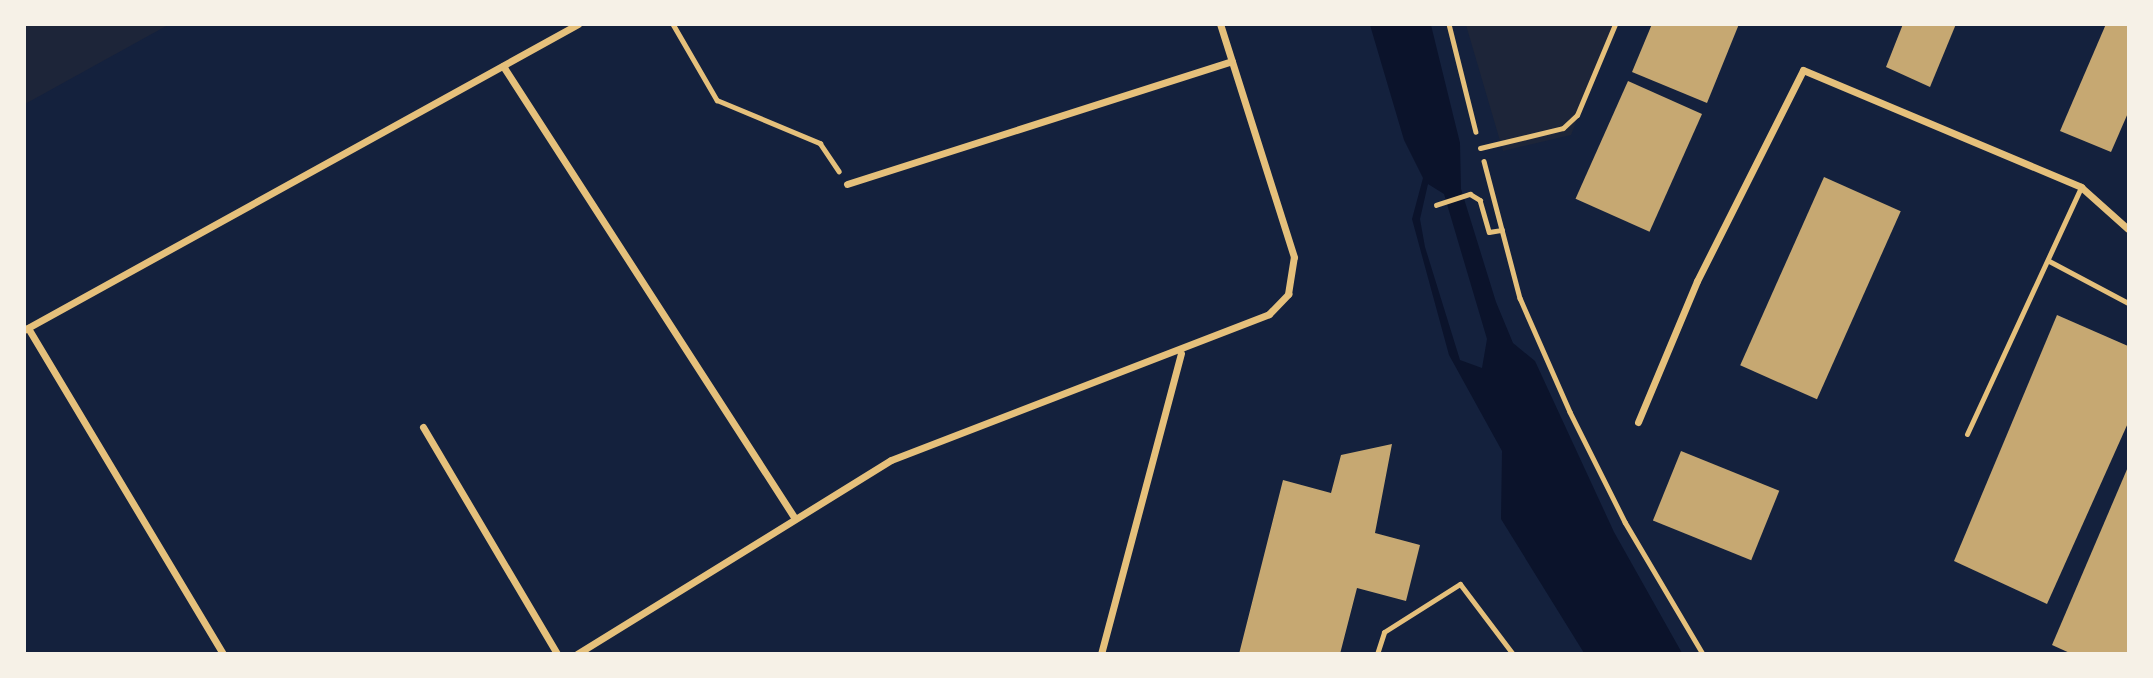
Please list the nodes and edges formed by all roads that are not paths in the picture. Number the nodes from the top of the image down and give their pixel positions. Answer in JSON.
{"nodes":[{"id":1,"x":578,"y":24,"type":"edge"},
{"id":2,"x":1220,"y":24,"type":"edge"},
{"id":3,"x":1615,"y":24,"type":"edge"},
{"id":4,"x":1232,"y":61,"type":"junction"},
{"id":5,"x":503,"y":66,"type":"junction"},
{"id":6,"x":1480,"y":148,"type":"road end"},
{"id":7,"x":847,"y":184,"type":"road end"},
{"id":8,"x":2081,"y":187,"type":"junction"},
{"id":9,"x":2129,"y":229,"type":"edge"},
{"id":10,"x":2049,"y":261,"type":"junction"},
{"id":11,"x":2129,"y":303,"type":"edge"},
{"id":12,"x":26,"y":329,"type":"edge"},
{"id":13,"x":1181,"y":353,"type":"junction"},
{"id":14,"x":1638,"y":422,"type":"dead end"},
{"id":15,"x":423,"y":428,"type":"dead end"},
{"id":16,"x":1967,"y":434,"type":"dead end"},
{"id":17,"x":794,"y":516,"type":"junction"},
{"id":18,"x":223,"y":653,"type":"edge"},
{"id":19,"x":557,"y":653,"type":"edge"},
{"id":20,"x":577,"y":653,"type":"edge"},
{"id":21,"x":1101,"y":653,"type":"edge"},
{"id":22,"x":1377,"y":653,"type":"edge"},
{"id":23,"x":1513,"y":653,"type":"edge"}],
"edges":[{"from":1,"to":5,"type":"street"},
{"from":2,"to":4,"type":"street"},
{"from":3,"to":6,"type":"lane"},
{"from":4,"to":7,"type":"street"},
{"from":4,"to":13,"type":"street"},
{"from":5,"to":12,"type":"street"},
{"from":5,"to":17,"type":"street"},
{"from":8,"to":9,"type":"street"},
{"from":8,"to":10,"type":"lane"},
{"from":8,"to":14,"type":"street"},
{"from":10,"to":11,"type":"lane"},
{"from":10,"to":16,"type":"lane"},
{"from":12,"to":18,"type":"street"},
{"from":13,"to":17,"type":"street"},
{"from":13,"to":21,"type":"street"},
{"from":15,"to":19,"type":"street"},
{"from":17,"to":20,"type":"street"},
{"from":22,"to":23,"type":"lane"}]}
